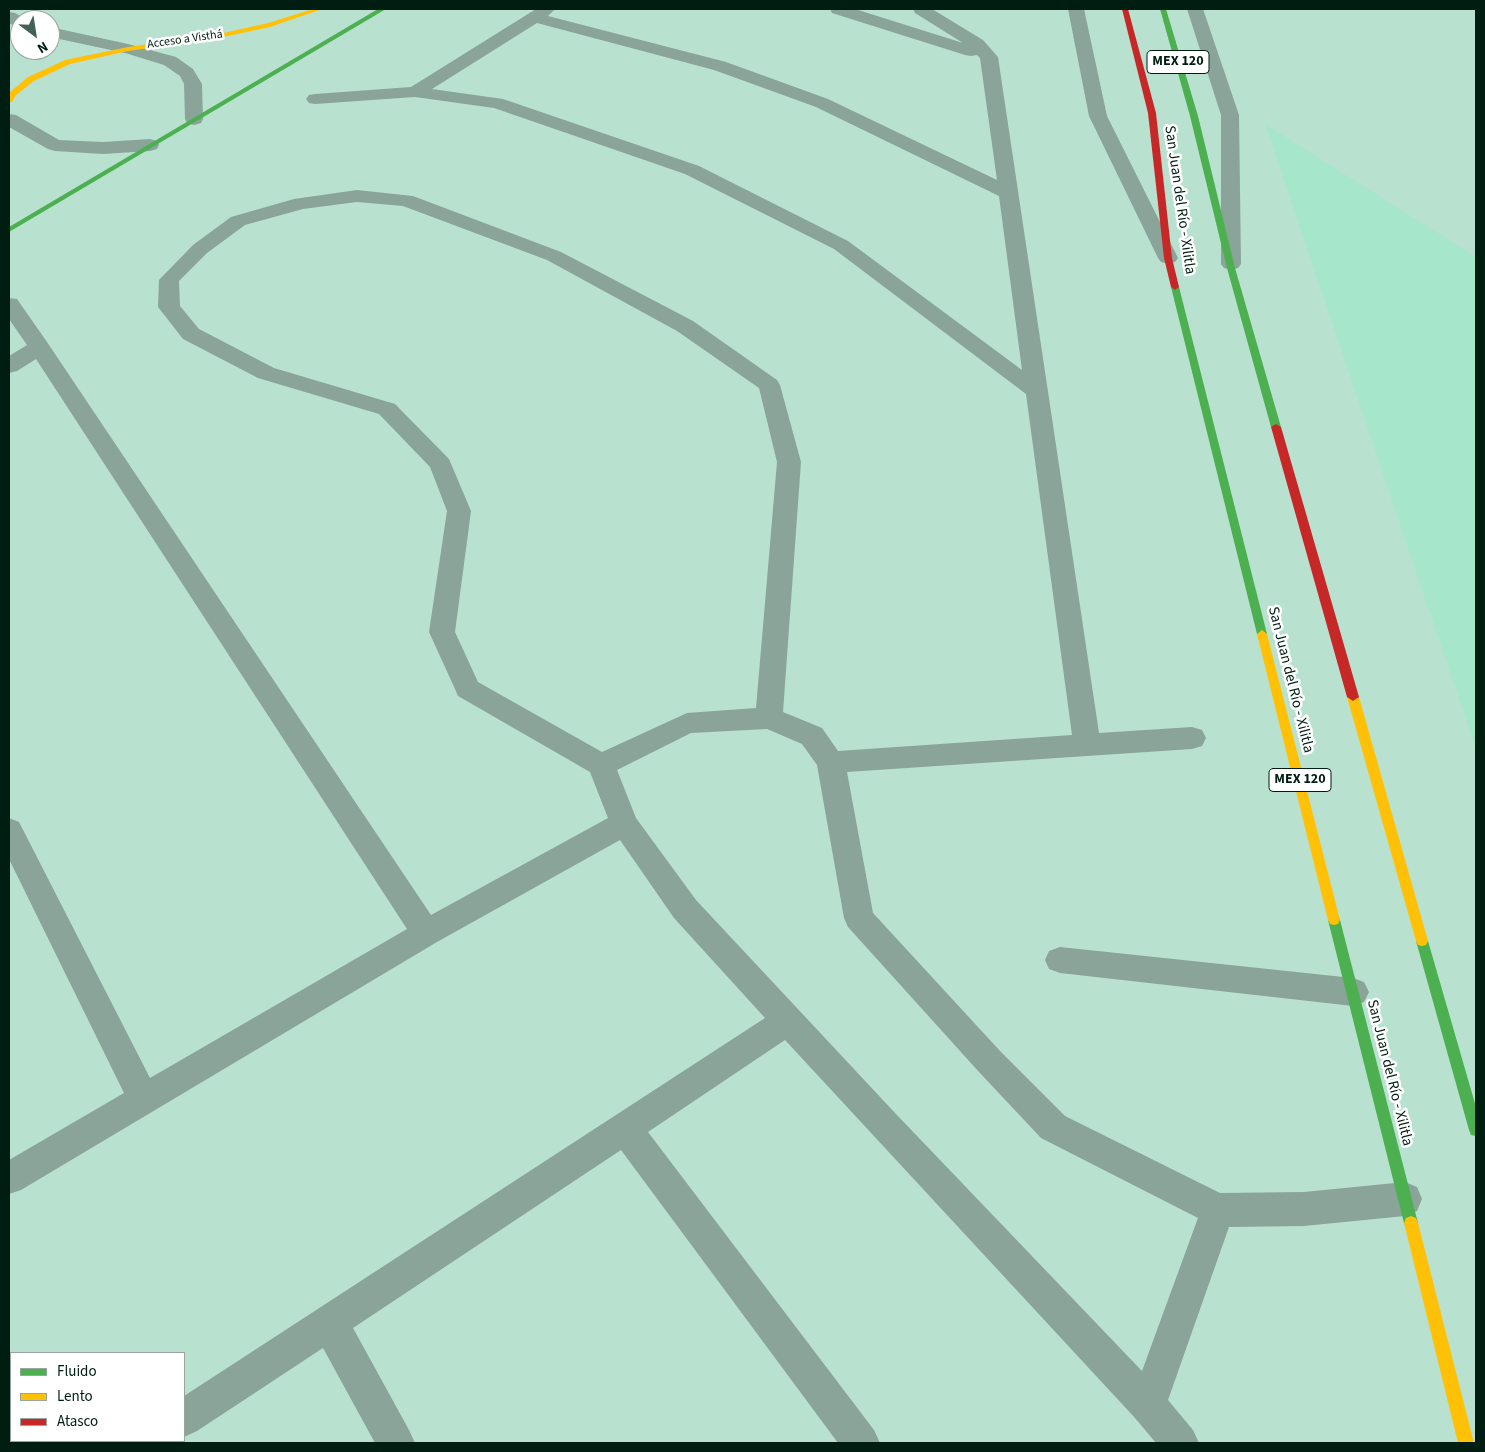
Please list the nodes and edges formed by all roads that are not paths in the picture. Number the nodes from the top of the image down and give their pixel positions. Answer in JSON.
{"nodes":[{"id":1,"x":319,"y":9,"type":"edge"},
{"id":2,"x":383,"y":9,"type":"edge"},
{"id":3,"x":838,"y":9,"type":"edge"},
{"id":4,"x":922,"y":9,"type":"edge"},
{"id":5,"x":1076,"y":9,"type":"edge"},
{"id":6,"x":1125,"y":9,"type":"edge"},
{"id":7,"x":1163,"y":9,"type":"edge"},
{"id":8,"x":1195,"y":9,"type":"edge"},
{"id":9,"x":540,"y":13,"type":"edge"},
{"id":10,"x":60,"y":34,"type":"edge"},
{"id":11,"x":128,"y":49,"type":"junction"},
{"id":12,"x":989,"y":57,"type":"junction"},
{"id":13,"x":415,"y":92,"type":"junction"},
{"id":14,"x":314,"y":99,"type":"dead end"},
{"id":15,"x":9,"y":100,"type":"edge"},
{"id":16,"x":9,"y":119,"type":"edge"},
{"id":17,"x":194,"y":119,"type":"junction"},
{"id":18,"x":150,"y":145,"type":"junction"},
{"id":19,"x":1007,"y":192,"type":"junction"},
{"id":20,"x":9,"y":230,"type":"edge"},
{"id":21,"x":1168,"y":258,"type":"junction"},
{"id":22,"x":1231,"y":268,"type":"junction"},
{"id":23,"x":9,"y":304,"type":"edge"},
{"id":24,"x":39,"y":347,"type":"junction"},
{"id":25,"x":9,"y":366,"type":"edge"},
{"id":26,"x":1036,"y":390,"type":"junction"},
{"id":27,"x":769,"y":718,"type":"junction"},
{"id":28,"x":1192,"y":738,"type":"dead end"},
{"id":29,"x":1087,"y":745,"type":"junction"},
{"id":30,"x":832,"y":762,"type":"junction"},
{"id":31,"x":601,"y":765,"type":"junction"},
{"id":32,"x":624,"y":823,"type":"junction"},
{"id":33,"x":9,"y":830,"type":"edge"},
{"id":34,"x":426,"y":933,"type":"junction"},
{"id":35,"x":1060,"y":960,"type":"dead end"},
{"id":36,"x":1353,"y":992,"type":"junction"},
{"id":37,"x":788,"y":1021,"type":"junction"},
{"id":38,"x":144,"y":1099,"type":"junction"},
{"id":39,"x":625,"y":1128,"type":"junction"},
{"id":40,"x":1476,"y":1130,"type":"edge"},
{"id":41,"x":9,"y":1178,"type":"edge"},
{"id":42,"x":1405,"y":1199,"type":"junction"},
{"id":43,"x":1218,"y":1210,"type":"junction"},
{"id":44,"x":329,"y":1322,"type":"junction"},
{"id":45,"x":1148,"y":1405,"type":"junction"},
{"id":46,"x":185,"y":1417,"type":"edge"},
{"id":47,"x":396,"y":1443,"type":"edge"},
{"id":48,"x":861,"y":1443,"type":"edge"},
{"id":49,"x":1180,"y":1443,"type":"edge"},
{"id":50,"x":1466,"y":1443,"type":"edge"}],
"edges":[{"from":1,"to":11,"type":"main road","name":"Acceso a Visthá"},
{"from":2,"to":17,"type":"main road"},
{"from":3,"to":12,"type":"street"},
{"from":4,"to":12,"type":"street"},
{"from":5,"to":21,"type":"street"},
{"from":6,"to":21,"type":"main road","name":"San Juan del Río - Xilitla","number":"MEX 120"},
{"from":7,"to":22,"type":"main road","name":"San Juan del Río - Xilitla","number":"MEX 120"},
{"from":8,"to":22,"type":"street"},
{"from":9,"to":13,"type":"street"},
{"from":9,"to":19,"type":"street"},
{"from":10,"to":11,"type":"street","name":"Acceso a Visthá"},
{"from":11,"to":15,"type":"main road"},
{"from":11,"to":17,"type":"street"},
{"from":12,"to":19,"type":"street"},
{"from":13,"to":14,"type":"street"},
{"from":13,"to":26,"type":"street"},
{"from":16,"to":18,"type":"street"},
{"from":17,"to":18,"type":"main road"},
{"from":18,"to":20,"type":"main road"},
{"from":19,"to":26,"type":"street"},
{"from":21,"to":36,"type":"main road","name":"San Juan del Río - Xilitla","number":"MEX 120"},
{"from":22,"to":40,"type":"main road","name":"San Juan del Río - Xilitla","number":"MEX 120"},
{"from":23,"to":24,"type":"street"},
{"from":24,"to":25,"type":"street"},
{"from":24,"to":34,"type":"street"},
{"from":26,"to":29,"type":"street"},
{"from":27,"to":30,"type":"street"},
{"from":27,"to":31,"type":"street"},
{"from":27,"to":31,"type":"street"},
{"from":28,"to":29,"type":"street"},
{"from":29,"to":30,"type":"street"},
{"from":30,"to":43,"type":"street"},
{"from":31,"to":32,"type":"street"},
{"from":32,"to":34,"type":"street"},
{"from":32,"to":37,"type":"street"},
{"from":33,"to":38,"type":"street"},
{"from":34,"to":38,"type":"street"},
{"from":35,"to":36,"type":"street"},
{"from":36,"to":42,"type":"main road","name":"San Juan del Río - Xilitla","number":"MEX 120"},
{"from":37,"to":39,"type":"street"},
{"from":37,"to":45,"type":"street"},
{"from":38,"to":41,"type":"street"},
{"from":39,"to":44,"type":"street"},
{"from":39,"to":48,"type":"street"},
{"from":42,"to":43,"type":"street"},
{"from":42,"to":50,"type":"main road","name":"San Juan del Río - Xilitla","number":"MEX 120"},
{"from":43,"to":45,"type":"street"},
{"from":44,"to":46,"type":"street"},
{"from":44,"to":47,"type":"street"},
{"from":45,"to":49,"type":"street"}]}
